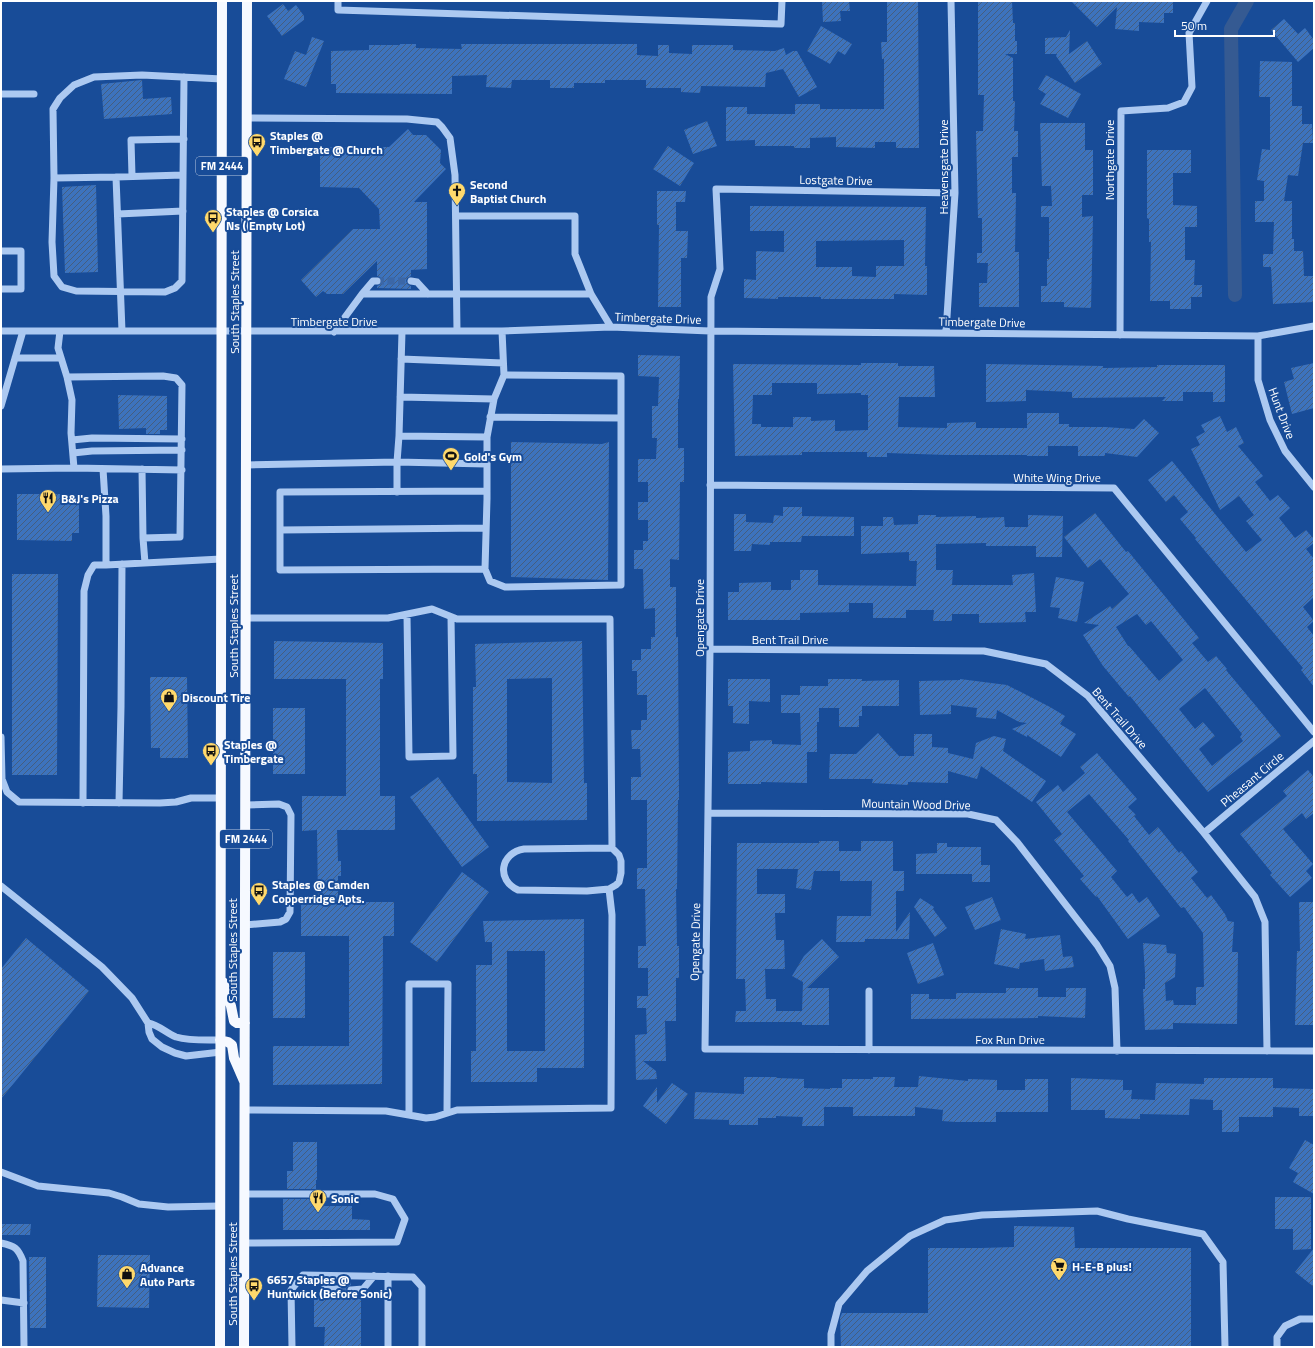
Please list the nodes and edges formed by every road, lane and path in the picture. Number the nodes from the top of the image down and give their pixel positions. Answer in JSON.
{"nodes":[{"id":1,"x":222,"y":1,"type":"edge"},
{"id":2,"x":247,"y":1,"type":"edge"},
{"id":3,"x":338,"y":1,"type":"edge"},
{"id":4,"x":782,"y":1,"type":"edge"},
{"id":5,"x":950,"y":1,"type":"edge"},
{"id":6,"x":1207,"y":1,"type":"edge"},
{"id":7,"x":184,"y":77,"type":"junction"},
{"id":8,"x":222,"y":79,"type":"junction"},
{"id":9,"x":1,"y":94,"type":"edge"},
{"id":10,"x":34,"y":94,"type":"dead end"},
{"id":11,"x":247,"y":118,"type":"junction"},
{"id":12,"x":184,"y":139,"type":"junction"},
{"id":13,"x":184,"y":175,"type":"junction"},
{"id":14,"x":132,"y":176,"type":"junction"},
{"id":15,"x":116,"y":177,"type":"junction"},
{"id":16,"x":54,"y":178,"type":"junction"},
{"id":17,"x":716,"y":189,"type":"joint"},
{"id":18,"x":956,"y":193,"type":"junction"},
{"id":19,"x":183,"y":211,"type":"junction"},
{"id":20,"x":118,"y":214,"type":"junction"},
{"id":21,"x":456,"y":216,"type":"junction"},
{"id":22,"x":1,"y":251,"type":"edge"},
{"id":23,"x":377,"y":281,"type":"tunnel mouth"},
{"id":24,"x":411,"y":281,"type":"tunnel mouth"},
{"id":25,"x":1,"y":289,"type":"edge"},
{"id":26,"x":120,"y":292,"type":"junction"},
{"id":27,"x":362,"y":294,"type":"junction"},
{"id":28,"x":428,"y":294,"type":"junction"},
{"id":29,"x":456,"y":294,"type":"junction"},
{"id":30,"x":591,"y":294,"type":"junction"},
{"id":31,"x":1314,"y":326,"type":"edge"},
{"id":32,"x":611,"y":327,"type":"junction"},
{"id":33,"x":1,"y":331,"type":"edge"},
{"id":34,"x":23,"y":331,"type":"junction"},
{"id":35,"x":60,"y":331,"type":"junction"},
{"id":36,"x":122,"y":331,"type":"junction"},
{"id":37,"x":457,"y":331,"type":"junction"},
{"id":38,"x":502,"y":331,"type":"junction"},
{"id":39,"x":710,"y":331,"type":"junction"},
{"id":40,"x":222,"y":332,"type":"junction"},
{"id":41,"x":247,"y":332,"type":"junction"},
{"id":42,"x":334,"y":332,"type":"junction"},
{"id":43,"x":402,"y":332,"type":"junction"},
{"id":44,"x":946,"y":332,"type":"junction"},
{"id":45,"x":1120,"y":335,"type":"junction"},
{"id":46,"x":1258,"y":336,"type":"junction"},
{"id":47,"x":15,"y":358,"type":"junction"},
{"id":48,"x":60,"y":358,"type":"junction"},
{"id":49,"x":401,"y":359,"type":"junction"},
{"id":50,"x":503,"y":363,"type":"junction"},
{"id":51,"x":504,"y":375,"type":"junction"},
{"id":52,"x":67,"y":377,"type":"junction"},
{"id":53,"x":400,"y":398,"type":"junction"},
{"id":54,"x":494,"y":399,"type":"junction"},
{"id":55,"x":1,"y":406,"type":"edge"},
{"id":56,"x":490,"y":417,"type":"junction"},
{"id":57,"x":620,"y":418,"type":"junction"},
{"id":58,"x":399,"y":436,"type":"junction"},
{"id":59,"x":487,"y":437,"type":"junction"},
{"id":60,"x":182,"y":439,"type":"junction"},
{"id":61,"x":72,"y":440,"type":"junction"},
{"id":62,"x":182,"y":450,"type":"junction"},
{"id":63,"x":73,"y":453,"type":"junction"},
{"id":64,"x":397,"y":462,"type":"junction"},
{"id":65,"x":486,"y":464,"type":"junction"},
{"id":66,"x":246,"y":465,"type":"junction"},
{"id":67,"x":74,"y":468,"type":"junction"},
{"id":68,"x":1,"y":469,"type":"edge"},
{"id":69,"x":103,"y":469,"type":"junction"},
{"id":70,"x":142,"y":469,"type":"junction"},
{"id":71,"x":182,"y":470,"type":"junction"},
{"id":72,"x":710,"y":485,"type":"junction"},
{"id":73,"x":1314,"y":487,"type":"edge"},
{"id":74,"x":487,"y":491,"type":"junction"},
{"id":75,"x":397,"y":492,"type":"junction"},
{"id":76,"x":486,"y":528,"type":"junction"},
{"id":77,"x":280,"y":530,"type":"junction"},
{"id":78,"x":143,"y":538,"type":"junction"},
{"id":79,"x":222,"y":559,"type":"junction"},
{"id":80,"x":145,"y":563,"type":"junction"},
{"id":81,"x":122,"y":564,"type":"junction"},
{"id":82,"x":106,"y":565,"type":"junction"},
{"id":83,"x":485,"y":569,"type":"junction"},
{"id":84,"x":407,"y":615,"type":"junction"},
{"id":85,"x":451,"y":617,"type":"junction"},
{"id":86,"x":246,"y":618,"type":"junction"},
{"id":87,"x":710,"y":649,"type":"junction"},
{"id":88,"x":1314,"y":732,"type":"edge"},
{"id":89,"x":1,"y":737,"type":"edge"},
{"id":90,"x":1314,"y":741,"type":"edge"},
{"id":91,"x":221,"y":798,"type":"junction"},
{"id":92,"x":83,"y":803,"type":"junction"},
{"id":93,"x":119,"y":803,"type":"junction"},
{"id":94,"x":246,"y":805,"type":"junction"},
{"id":95,"x":708,"y":813,"type":"junction"},
{"id":96,"x":1204,"y":833,"type":"junction"},
{"id":97,"x":612,"y":848,"type":"junction"},
{"id":98,"x":1,"y":886,"type":"edge"},
{"id":99,"x":609,"y":889,"type":"junction"},
{"id":100,"x":245,"y":925,"type":"junction"},
{"id":101,"x":221,"y":975,"type":"junction"},
{"id":102,"x":869,"y":991,"type":"dead end"},
{"id":103,"x":148,"y":1023,"type":"junction"},
{"id":104,"x":245,"y":1023,"type":"junction"},
{"id":105,"x":220,"y":1040,"type":"junction"},
{"id":106,"x":705,"y":1049,"type":"joint"},
{"id":107,"x":870,"y":1050,"type":"junction"},
{"id":108,"x":1117,"y":1051,"type":"junction"},
{"id":109,"x":1267,"y":1051,"type":"junction"},
{"id":110,"x":1314,"y":1051,"type":"edge"},
{"id":111,"x":220,"y":1052,"type":"junction"},
{"id":112,"x":245,"y":1085,"type":"junction"},
{"id":113,"x":245,"y":1110,"type":"junction"},
{"id":114,"x":447,"y":1112,"type":"junction"},
{"id":115,"x":408,"y":1115,"type":"junction"},
{"id":116,"x":1,"y":1172,"type":"edge"},
{"id":117,"x":245,"y":1194,"type":"junction"},
{"id":118,"x":220,"y":1206,"type":"junction"},
{"id":119,"x":1,"y":1243,"type":"edge"},
{"id":120,"x":245,"y":1243,"type":"junction"},
{"id":121,"x":318,"y":1276,"type":"junction"},
{"id":122,"x":374,"y":1276,"type":"junction"},
{"id":123,"x":388,"y":1276,"type":"junction"},
{"id":124,"x":338,"y":1289,"type":"tunnel mouth"},
{"id":125,"x":351,"y":1290,"type":"tunnel mouth"},
{"id":126,"x":1,"y":1300,"type":"edge"},
{"id":127,"x":24,"y":1303,"type":"junction"},
{"id":128,"x":1314,"y":1319,"type":"edge"},
{"id":129,"x":24,"y":1347,"type":"edge"},
{"id":130,"x":220,"y":1347,"type":"edge"},
{"id":131,"x":244,"y":1347,"type":"edge"},
{"id":132,"x":292,"y":1347,"type":"edge"},
{"id":133,"x":388,"y":1347,"type":"edge"},
{"id":134,"x":422,"y":1347,"type":"edge"},
{"id":135,"x":831,"y":1347,"type":"edge"},
{"id":136,"x":1225,"y":1347,"type":"edge"},
{"id":137,"x":1277,"y":1347,"type":"edge"}],
"edges":[{"from":1,"to":8,"type":"main road","name":"South Staples Street","number":"FM 2444"},
{"from":2,"to":11,"type":"main road","name":"South Staples Street","number":"FM 2444"},
{"from":3,"to":4,"type":"street"},
{"from":5,"to":18,"type":"street","name":"Heavensgate Drive"},
{"from":6,"to":45,"type":"street","name":"Northgate Drive"},
{"from":7,"to":8,"type":"street"},
{"from":7,"to":12,"type":"street"},
{"from":7,"to":16,"type":"street"},
{"from":8,"to":40,"type":"main road","name":"South Staples Street","number":"FM 2444"},
{"from":9,"to":10,"type":"street"},
{"from":11,"to":21,"type":"street"},
{"from":11,"to":41,"type":"main road","name":"South Staples Street","number":"FM 2444"},
{"from":12,"to":13,"type":"street"},
{"from":12,"to":14,"type":"street"},
{"from":13,"to":14,"type":"street"},
{"from":13,"to":19,"type":"street"},
{"from":14,"to":15,"type":"street"},
{"from":15,"to":16,"type":"street"},
{"from":15,"to":20,"type":"street"},
{"from":16,"to":26,"type":"street"},
{"from":17,"to":18,"type":"street","name":"Lostgate Drive"},
{"from":17,"to":39,"type":"street","name":"Opengate Drive"},
{"from":18,"to":44,"type":"street","name":"Heavensgate Drive"},
{"from":19,"to":20,"type":"street"},
{"from":19,"to":26,"type":"street"},
{"from":20,"to":26,"type":"street"},
{"from":21,"to":29,"type":"street"},
{"from":21,"to":30,"type":"street"},
{"from":22,"to":25,"type":"street"},
{"from":23,"to":27,"type":"street"},
{"from":24,"to":28,"type":"street"},
{"from":26,"to":36,"type":"street"},
{"from":27,"to":28,"type":"street"},
{"from":27,"to":42,"type":"street"},
{"from":28,"to":29,"type":"street"},
{"from":29,"to":30,"type":"street"},
{"from":29,"to":37,"type":"street"},
{"from":30,"to":32,"type":"street"},
{"from":31,"to":46,"type":"street","name":"Timbergate Drive"},
{"from":32,"to":38,"type":"street","name":"Timbergate Drive"},
{"from":32,"to":39,"type":"street","name":"Timbergate Drive"},
{"from":33,"to":34,"type":"street","name":"Timbergate Drive"},
{"from":34,"to":35,"type":"street","name":"Timbergate Drive"},
{"from":34,"to":47,"type":"street"},
{"from":35,"to":36,"type":"street","name":"Timbergate Drive"},
{"from":35,"to":48,"type":"street"},
{"from":36,"to":40,"type":"street","name":"Timbergate Drive"},
{"from":37,"to":38,"type":"street","name":"Timbergate Drive"},
{"from":37,"to":43,"type":"street","name":"Timbergate Drive"},
{"from":38,"to":50,"type":"street"},
{"from":39,"to":44,"type":"street","name":"Timbergate Drive"},
{"from":39,"to":72,"type":"street","name":"Opengate Drive"},
{"from":40,"to":41,"type":"street","name":"Timbergate Drive"},
{"from":40,"to":79,"type":"main road","name":"South Staples Street","number":"FM 2444"},
{"from":41,"to":42,"type":"street","name":"Timbergate Drive"},
{"from":41,"to":66,"type":"main road","name":"South Staples Street","number":"FM 2444"},
{"from":42,"to":43,"type":"street","name":"Timbergate Drive"},
{"from":43,"to":49,"type":"street"},
{"from":44,"to":45,"type":"street","name":"Timbergate Drive"},
{"from":45,"to":46,"type":"street","name":"Timbergate Drive"},
{"from":46,"to":73,"type":"street","name":"Hunt Drive"},
{"from":47,"to":48,"type":"street"},
{"from":47,"to":55,"type":"street"},
{"from":48,"to":52,"type":"street"},
{"from":49,"to":50,"type":"street"},
{"from":49,"to":53,"type":"street"},
{"from":50,"to":51,"type":"street"},
{"from":51,"to":54,"type":"street"},
{"from":51,"to":57,"type":"street"},
{"from":52,"to":60,"type":"street"},
{"from":52,"to":61,"type":"street"},
{"from":53,"to":54,"type":"street"},
{"from":53,"to":58,"type":"street"},
{"from":54,"to":56,"type":"street"},
{"from":56,"to":57,"type":"street"},
{"from":56,"to":59,"type":"street"},
{"from":57,"to":83,"type":"street"},
{"from":58,"to":59,"type":"street"},
{"from":58,"to":64,"type":"street"},
{"from":59,"to":65,"type":"street"},
{"from":60,"to":61,"type":"street"},
{"from":60,"to":62,"type":"street"},
{"from":61,"to":63,"type":"street"},
{"from":62,"to":63,"type":"street"},
{"from":62,"to":71,"type":"street"},
{"from":63,"to":67,"type":"street"},
{"from":64,"to":65,"type":"street"},
{"from":64,"to":66,"type":"street"},
{"from":64,"to":75,"type":"street"},
{"from":65,"to":74,"type":"street"},
{"from":66,"to":86,"type":"main road","name":"South Staples Street","number":"FM 2444"},
{"from":67,"to":68,"type":"street"},
{"from":67,"to":69,"type":"street"},
{"from":69,"to":70,"type":"street"},
{"from":69,"to":82,"type":"street"},
{"from":70,"to":71,"type":"street"},
{"from":70,"to":78,"type":"street"},
{"from":71,"to":78,"type":"street"},
{"from":72,"to":87,"type":"street","name":"Opengate Drive"},
{"from":72,"to":88,"type":"street","name":"White Wing Drive"},
{"from":74,"to":75,"type":"street"},
{"from":74,"to":76,"type":"street"},
{"from":75,"to":77,"type":"street"},
{"from":76,"to":77,"type":"street"},
{"from":76,"to":83,"type":"street"},
{"from":77,"to":83,"type":"street"},
{"from":78,"to":80,"type":"street"},
{"from":79,"to":80,"type":"street"},
{"from":79,"to":91,"type":"main road","name":"South Staples Street","number":"FM 2444"},
{"from":80,"to":81,"type":"street"},
{"from":81,"to":82,"type":"street"},
{"from":81,"to":93,"type":"street"},
{"from":82,"to":92,"type":"street"},
{"from":84,"to":85,"type":"street"},
{"from":84,"to":85,"type":"street"},
{"from":84,"to":86,"type":"street"},
{"from":85,"to":97,"type":"street"},
{"from":86,"to":94,"type":"main road","name":"South Staples Street","number":"FM 2444"},
{"from":87,"to":95,"type":"street","name":"Opengate Drive"},
{"from":87,"to":96,"type":"street","name":"Bent Trail Drive"},
{"from":89,"to":92,"type":"street"},
{"from":90,"to":96,"type":"street","name":"Pheasant Circle"},
{"from":91,"to":93,"type":"street"},
{"from":91,"to":101,"type":"main road","name":"South Staples Street","number":"FM 2444"},
{"from":92,"to":93,"type":"street"},
{"from":94,"to":100,"type":"main road","name":"South Staples Street","number":"FM 2444"},
{"from":94,"to":100,"type":"street"},
{"from":95,"to":106,"type":"street","name":"Opengate Drive"},
{"from":95,"to":108,"type":"street","name":"Mountain Wood Drive"},
{"from":96,"to":109,"type":"street","name":"Bent Trail Drive"},
{"from":97,"to":99,"type":"street"},
{"from":97,"to":99,"type":"street"},
{"from":98,"to":103,"type":"street"},
{"from":99,"to":114,"type":"street"},
{"from":100,"to":104,"type":"main road","name":"South Staples Street","number":"FM 2444"},
{"from":101,"to":104,"type":"main road"},
{"from":101,"to":105,"type":"main road","name":"South Staples Street","number":"FM 2444"},
{"from":102,"to":107,"type":"street"},
{"from":103,"to":105,"type":"street"},
{"from":103,"to":111,"type":"street"},
{"from":104,"to":112,"type":"main road","name":"South Staples Street","number":"FM 2444"},
{"from":105,"to":111,"type":"main road","name":"South Staples Street","number":"FM 2444"},
{"from":105,"to":112,"type":"main road"},
{"from":106,"to":107,"type":"street","name":"Fox Run Drive"},
{"from":107,"to":108,"type":"street","name":"Fox Run Drive"},
{"from":108,"to":109,"type":"street","name":"Fox Run Drive"},
{"from":109,"to":110,"type":"street","name":"Fox Run Drive"},
{"from":111,"to":118,"type":"main road","name":"South Staples Street","number":"FM 2444"},
{"from":112,"to":113,"type":"main road","name":"South Staples Street","number":"FM 2444"},
{"from":113,"to":115,"type":"street"},
{"from":113,"to":117,"type":"main road","name":"South Staples Street","number":"FM 2444"},
{"from":114,"to":115,"type":"street"},
{"from":114,"to":115,"type":"street"},
{"from":116,"to":118,"type":"street"},
{"from":117,"to":120,"type":"main road","name":"South Staples Street","number":"FM 2444"},
{"from":117,"to":120,"type":"street"},
{"from":118,"to":130,"type":"main road","name":"South Staples Street","number":"FM 2444"},
{"from":119,"to":127,"type":"street"},
{"from":120,"to":131,"type":"main road","name":"South Staples Street","number":"FM 2444"},
{"from":121,"to":122,"type":"street"},
{"from":121,"to":124,"type":"street"},
{"from":121,"to":132,"type":"street"},
{"from":122,"to":123,"type":"street"},
{"from":122,"to":125,"type":"street"},
{"from":123,"to":133,"type":"street"},
{"from":123,"to":134,"type":"street"},
{"from":126,"to":127,"type":"street"},
{"from":127,"to":129,"type":"street"},
{"from":128,"to":137,"type":"street"},
{"from":135,"to":136,"type":"street"}]}
